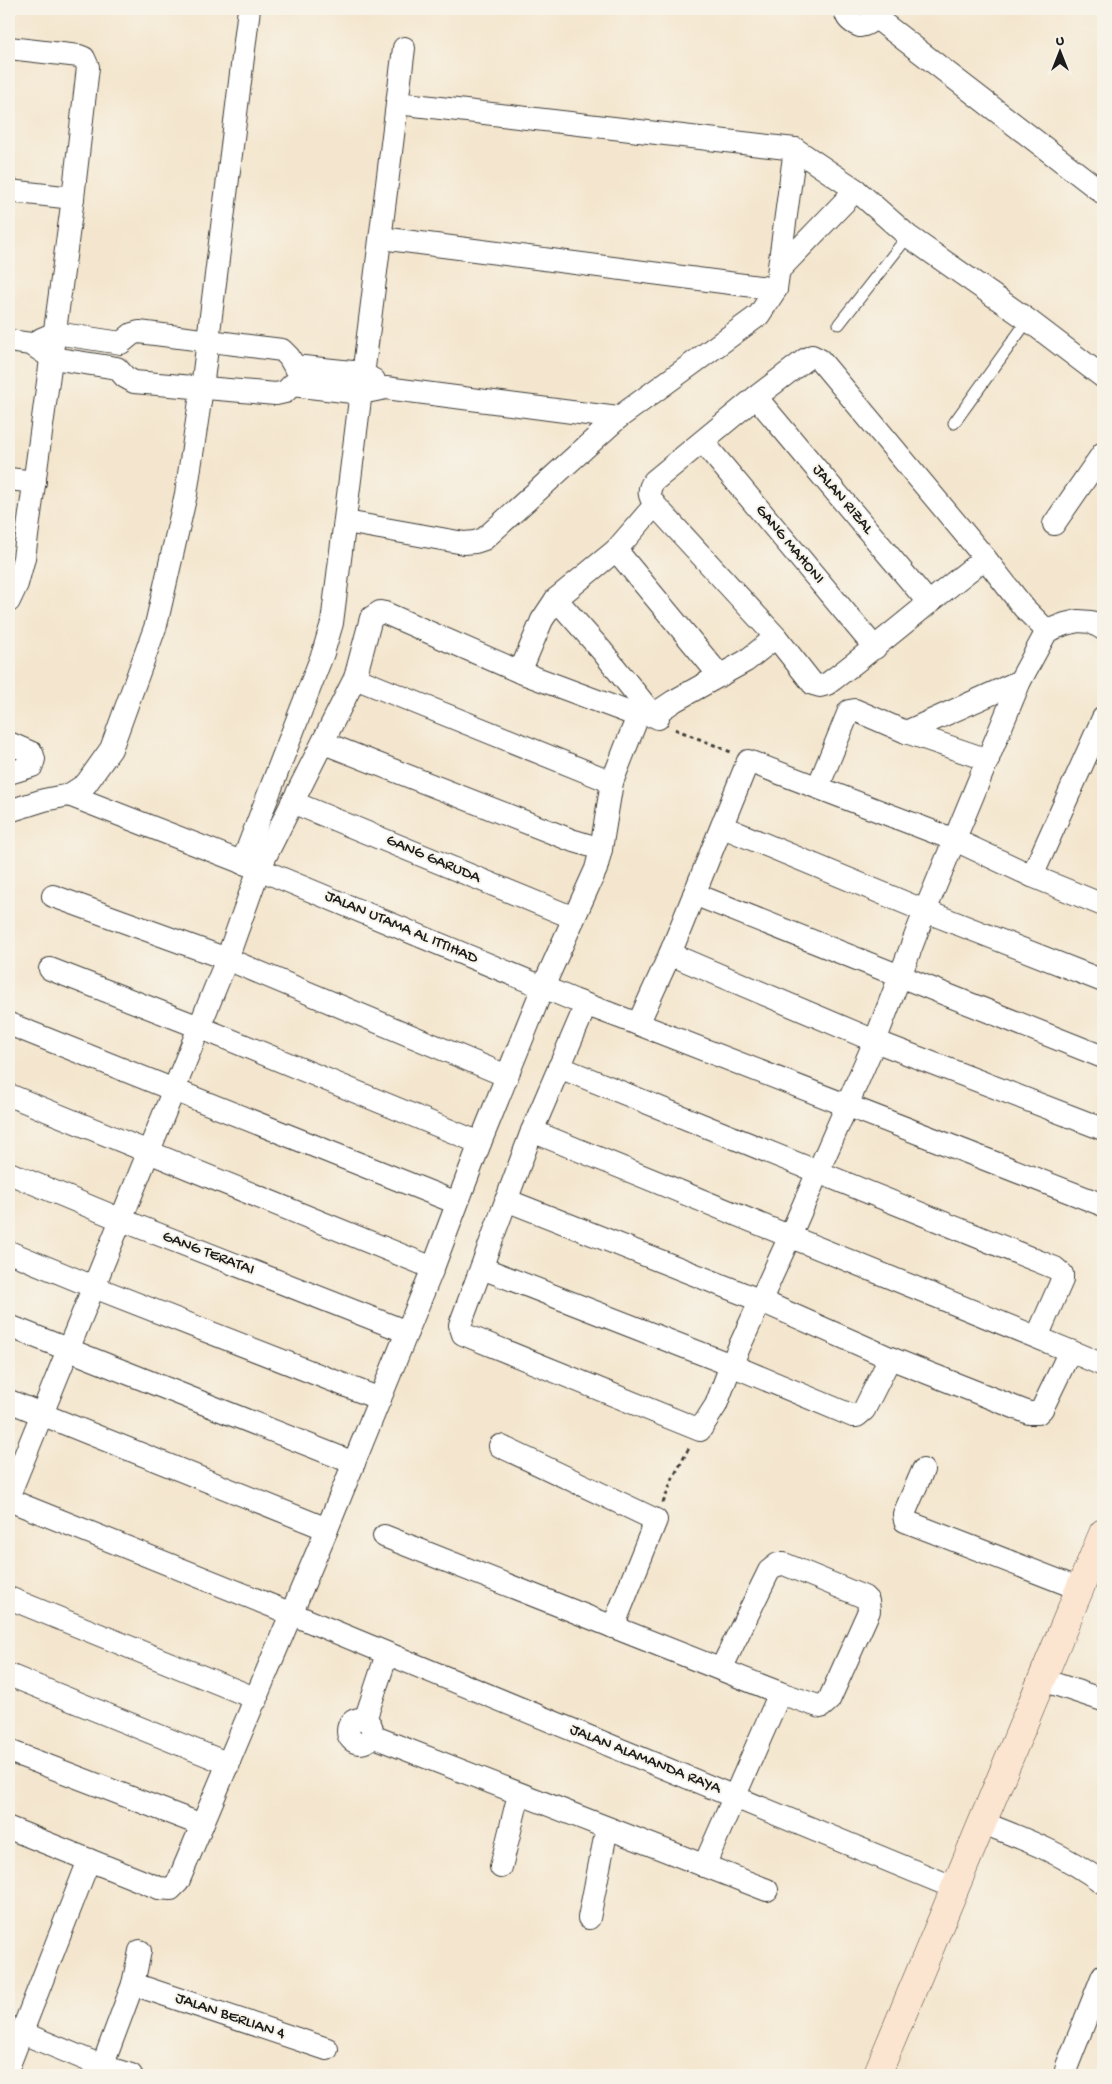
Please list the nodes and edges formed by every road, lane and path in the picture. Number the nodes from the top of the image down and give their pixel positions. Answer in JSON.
{"nodes":[{"id":1,"x":249,"y":9,"type":"edge"},
{"id":2,"x":846,"y":9,"type":"edge"},
{"id":3,"x":876,"y":13,"type":"edge"},
{"id":4,"x":9,"y":48,"type":"edge"},
{"id":5,"x":404,"y":48,"type":"dead end"},
{"id":6,"x":397,"y":103,"type":"junction"},
{"id":7,"x":795,"y":149,"type":"junction"},
{"id":8,"x":856,"y":190,"type":"junction"},
{"id":9,"x":9,"y":191,"type":"edge"},
{"id":10,"x":1103,"y":193,"type":"edge"},
{"id":11,"x":73,"y":198,"type":"junction"},
{"id":12,"x":908,"y":236,"type":"junction"},
{"id":13,"x":380,"y":238,"type":"junction"},
{"id":14,"x":778,"y":279,"type":"junction"},
{"id":15,"x":1028,"y":320,"type":"junction"},
{"id":16,"x":839,"y":324,"type":"dead end"},
{"id":17,"x":55,"y":332,"type":"junction"},
{"id":18,"x":9,"y":340,"type":"edge"},
{"id":19,"x":207,"y":342,"type":"junction"},
{"id":20,"x":121,"y":343,"type":"junction"},
{"id":21,"x":31,"y":344,"type":"junction"},
{"id":22,"x":52,"y":358,"type":"junction"},
{"id":23,"x":117,"y":368,"type":"junction"},
{"id":24,"x":293,"y":376,"type":"junction"},
{"id":25,"x":1103,"y":377,"type":"edge"},
{"id":26,"x":362,"y":383,"type":"junction"},
{"id":27,"x":202,"y":388,"type":"junction"},
{"id":28,"x":756,"y":398,"type":"junction"},
{"id":29,"x":618,"y":418,"type":"junction"},
{"id":30,"x":954,"y":422,"type":"dead end"},
{"id":31,"x":702,"y":442,"type":"junction"},
{"id":32,"x":1103,"y":453,"type":"edge"},
{"id":33,"x":9,"y":479,"type":"edge"},
{"id":34,"x":35,"y":482,"type":"junction"},
{"id":35,"x":655,"y":505,"type":"junction"},
{"id":36,"x":346,"y":522,"type":"junction"},
{"id":37,"x":1054,"y":524,"type":"dead end"},
{"id":38,"x":616,"y":550,"type":"junction"},
{"id":39,"x":985,"y":558,"type":"junction"},
{"id":40,"x":556,"y":600,"type":"junction"},
{"id":41,"x":9,"y":601,"type":"edge"},
{"id":42,"x":928,"y":602,"type":"junction"},
{"id":43,"x":1044,"y":628,"type":"junction"},
{"id":44,"x":1103,"y":629,"type":"edge"},
{"id":45,"x":776,"y":637,"type":"junction"},
{"id":46,"x":875,"y":648,"type":"junction"},
{"id":47,"x":520,"y":672,"type":"junction"},
{"id":48,"x":720,"y":676,"type":"junction"},
{"id":49,"x":356,"y":678,"type":"junction"},
{"id":50,"x":1020,"y":682,"type":"junction"},
{"id":51,"x":1103,"y":718,"type":"edge"},
{"id":52,"x":655,"y":719,"type":"junction"},
{"id":53,"x":906,"y":732,"type":"junction"},
{"id":54,"x":9,"y":743,"type":"edge"},
{"id":55,"x":324,"y":743,"type":"junction"},
{"id":56,"x":988,"y":760,"type":"junction"},
{"id":57,"x":748,"y":761,"type":"junction"},
{"id":58,"x":9,"y":773,"type":"edge"},
{"id":59,"x":612,"y":782,"type":"junction"},
{"id":60,"x":818,"y":787,"type":"junction"},
{"id":61,"x":69,"y":795,"type":"junction"},
{"id":62,"x":292,"y":802,"type":"junction"},
{"id":63,"x":9,"y":811,"type":"edge"},
{"id":64,"x":723,"y":827,"type":"junction"},
{"id":65,"x":955,"y":840,"type":"junction"},
{"id":66,"x":601,"y":849,"type":"junction"},
{"id":67,"x":251,"y":866,"type":"junction"},
{"id":68,"x":1032,"y":876,"type":"junction"},
{"id":69,"x":694,"y":894,"type":"junction"},
{"id":70,"x":53,"y":896,"type":"dead end"},
{"id":71,"x":1103,"y":905,"type":"edge"},
{"id":72,"x":925,"y":911,"type":"junction"},
{"id":73,"x":574,"y":918,"type":"junction"},
{"id":74,"x":670,"y":954,"type":"junction"},
{"id":75,"x":227,"y":959,"type":"junction"},
{"id":76,"x":50,"y":969,"type":"dead end"},
{"id":77,"x":900,"y":976,"type":"junction"},
{"id":78,"x":1103,"y":981,"type":"edge"},
{"id":79,"x":548,"y":989,"type":"junction"},
{"id":80,"x":580,"y":1003,"type":"junction"},
{"id":81,"x":9,"y":1024,"type":"edge"},
{"id":82,"x":638,"y":1024,"type":"junction"},
{"id":83,"x":199,"y":1027,"type":"junction"},
{"id":84,"x":875,"y":1041,"type":"junction"},
{"id":85,"x":1103,"y":1057,"type":"edge"},
{"id":86,"x":559,"y":1067,"type":"junction"},
{"id":87,"x":507,"y":1076,"type":"junction"},
{"id":88,"x":174,"y":1091,"type":"junction"},
{"id":89,"x":9,"y":1095,"type":"edge"},
{"id":90,"x":848,"y":1105,"type":"junction"},
{"id":91,"x":1103,"y":1129,"type":"edge"},
{"id":92,"x":532,"y":1131,"type":"junction"},
{"id":93,"x":480,"y":1143,"type":"junction"},
{"id":94,"x":150,"y":1152,"type":"junction"},
{"id":95,"x":9,"y":1173,"type":"edge"},
{"id":96,"x":818,"y":1173,"type":"junction"},
{"id":97,"x":506,"y":1200,"type":"junction"},
{"id":98,"x":457,"y":1203,"type":"junction"},
{"id":99,"x":1103,"y":1206,"type":"edge"},
{"id":100,"x":122,"y":1220,"type":"junction"},
{"id":101,"x":790,"y":1236,"type":"junction"},
{"id":102,"x":9,"y":1252,"type":"edge"},
{"id":103,"x":433,"y":1268,"type":"junction"},
{"id":104,"x":482,"y":1268,"type":"junction"},
{"id":105,"x":94,"y":1288,"type":"junction"},
{"id":106,"x":759,"y":1300,"type":"junction"},
{"id":107,"x":9,"y":1326,"type":"edge"},
{"id":108,"x":407,"y":1332,"type":"junction"},
{"id":109,"x":1037,"y":1337,"type":"junction"},
{"id":110,"x":69,"y":1350,"type":"junction"},
{"id":111,"x":1070,"y":1352,"type":"junction"},
{"id":112,"x":890,"y":1358,"type":"junction"},
{"id":113,"x":731,"y":1365,"type":"junction"},
{"id":114,"x":1103,"y":1365,"type":"edge"},
{"id":115,"x":380,"y":1399,"type":"junction"},
{"id":116,"x":9,"y":1401,"type":"edge"},
{"id":117,"x":42,"y":1414,"type":"junction"},
{"id":118,"x":700,"y":1430,"type":"junction"},
{"id":119,"x":500,"y":1446,"type":"dead end"},
{"id":120,"x":354,"y":1463,"type":"junction"},
{"id":121,"x":923,"y":1470,"type":"dead end"},
{"id":122,"x":9,"y":1495,"type":"edge"},
{"id":123,"x":9,"y":1500,"type":"edge"},
{"id":124,"x":656,"y":1520,"type":"junction"},
{"id":125,"x":327,"y":1529,"type":"junction"},
{"id":126,"x":1103,"y":1533,"type":"edge"},
{"id":127,"x":384,"y":1536,"type":"dead end"},
{"id":128,"x":1080,"y":1589,"type":"junction"},
{"id":129,"x":9,"y":1598,"type":"edge"},
{"id":130,"x":300,"y":1618,"type":"junction"},
{"id":131,"x":613,"y":1627,"type":"junction"},
{"id":132,"x":387,"y":1654,"type":"junction"},
{"id":133,"x":721,"y":1670,"type":"junction"},
{"id":134,"x":9,"y":1675,"type":"edge"},
{"id":135,"x":1042,"y":1680,"type":"junction"},
{"id":136,"x":780,"y":1693,"type":"junction"},
{"id":137,"x":257,"y":1700,"type":"junction"},
{"id":138,"x":1103,"y":1700,"type":"edge"},
{"id":139,"x":9,"y":1751,"type":"edge"},
{"id":140,"x":229,"y":1764,"type":"junction"},
{"id":141,"x":519,"y":1794,"type":"junction"},
{"id":142,"x":734,"y":1797,"type":"junction"},
{"id":143,"x":983,"y":1823,"type":"junction"},
{"id":144,"x":202,"y":1825,"type":"junction"},
{"id":145,"x":9,"y":1828,"type":"edge"},
{"id":146,"x":606,"y":1828,"type":"junction"},
{"id":147,"x":89,"y":1860,"type":"junction"},
{"id":148,"x":704,"y":1866,"type":"junction"},
{"id":149,"x":501,"y":1867,"type":"dead end"},
{"id":150,"x":1103,"y":1883,"type":"edge"},
{"id":151,"x":955,"y":1888,"type":"junction"},
{"id":152,"x":767,"y":1890,"type":"dead end"},
{"id":153,"x":589,"y":1918,"type":"dead end"},
{"id":154,"x":140,"y":1951,"type":"dead end"},
{"id":155,"x":1103,"y":1975,"type":"edge"},
{"id":156,"x":133,"y":1984,"type":"junction"},
{"id":157,"x":1099,"y":2000,"type":"edge"},
{"id":158,"x":20,"y":2032,"type":"junction"},
{"id":159,"x":327,"y":2049,"type":"dead end"},
{"id":160,"x":9,"y":2065,"type":"edge"},
{"id":161,"x":100,"y":2071,"type":"edge"},
{"id":162,"x":131,"y":2075,"type":"edge"},
{"id":163,"x":876,"y":2075,"type":"edge"},
{"id":164,"x":1065,"y":2075,"type":"edge"}],
"edges":[{"from":1,"to":19,"type":"street"},
{"from":2,"to":3,"type":"street"},
{"from":3,"to":10,"type":"street"},
{"from":4,"to":11,"type":"street"},
{"from":5,"to":6,"type":"street"},
{"from":6,"to":7,"type":"street"},
{"from":6,"to":13,"type":"street"},
{"from":7,"to":8,"type":"street"},
{"from":7,"to":14,"type":"street"},
{"from":8,"to":12,"type":"street"},
{"from":8,"to":14,"type":"street"},
{"from":9,"to":11,"type":"street"},
{"from":11,"to":17,"type":"street"},
{"from":12,"to":15,"type":"street"},
{"from":12,"to":16,"type":"lane"},
{"from":13,"to":14,"type":"street"},
{"from":13,"to":26,"type":"street"},
{"from":14,"to":29,"type":"street"},
{"from":15,"to":25,"type":"street"},
{"from":15,"to":30,"type":"lane"},
{"from":17,"to":20,"type":"street"},
{"from":17,"to":21,"type":"street"},
{"from":17,"to":22,"type":"street"},
{"from":18,"to":21,"type":"street"},
{"from":19,"to":20,"type":"street"},
{"from":19,"to":24,"type":"street"},
{"from":19,"to":27,"type":"street"},
{"from":20,"to":23,"type":"street"},
{"from":21,"to":22,"type":"street"},
{"from":22,"to":23,"type":"street"},
{"from":22,"to":34,"type":"street"},
{"from":23,"to":27,"type":"street"},
{"from":24,"to":26,"type":"street"},
{"from":24,"to":27,"type":"street"},
{"from":26,"to":29,"type":"street"},
{"from":26,"to":36,"type":"street"},
{"from":27,"to":61,"type":"street"},
{"from":28,"to":31,"type":"street"},
{"from":28,"to":39,"type":"street"},
{"from":28,"to":42,"type":"street","name":"JALAN RIZAL"},
{"from":29,"to":36,"type":"street"},
{"from":31,"to":35,"type":"street"},
{"from":31,"to":46,"type":"street","name":"GANG MAHONI"},
{"from":32,"to":37,"type":"street"},
{"from":33,"to":34,"type":"street"},
{"from":34,"to":41,"type":"street"},
{"from":35,"to":38,"type":"street"},
{"from":35,"to":45,"type":"street"},
{"from":36,"to":67,"type":"street"},
{"from":38,"to":40,"type":"street"},
{"from":38,"to":48,"type":"street"},
{"from":39,"to":42,"type":"street"},
{"from":39,"to":43,"type":"street"},
{"from":40,"to":47,"type":"street"},
{"from":40,"to":52,"type":"street"},
{"from":42,"to":46,"type":"street"},
{"from":43,"to":44,"type":"street"},
{"from":43,"to":50,"type":"street"},
{"from":45,"to":46,"type":"street"},
{"from":45,"to":48,"type":"street"},
{"from":47,"to":49,"type":"street"},
{"from":47,"to":52,"type":"street"},
{"from":48,"to":52,"type":"street"},
{"from":49,"to":55,"type":"street"},
{"from":49,"to":59,"type":"street"},
{"from":50,"to":53,"type":"street"},
{"from":50,"to":56,"type":"street"},
{"from":51,"to":68,"type":"street"},
{"from":52,"to":57,"type":"path"},
{"from":52,"to":59,"type":"street"},
{"from":53,"to":56,"type":"street"},
{"from":53,"to":60,"type":"street"},
{"from":54,"to":58,"type":"street"},
{"from":55,"to":62,"type":"street"},
{"from":55,"to":66,"type":"street"},
{"from":56,"to":65,"type":"street"},
{"from":57,"to":60,"type":"street"},
{"from":57,"to":64,"type":"street"},
{"from":59,"to":66,"type":"street"},
{"from":60,"to":65,"type":"street"},
{"from":61,"to":63,"type":"street"},
{"from":61,"to":67,"type":"street","name":"JALAN UTAMA AL ITTIHAD"},
{"from":62,"to":67,"type":"street"},
{"from":62,"to":73,"type":"street","name":"GANG GARUDA"},
{"from":64,"to":69,"type":"street"},
{"from":64,"to":72,"type":"street"},
{"from":65,"to":68,"type":"street"},
{"from":65,"to":72,"type":"street"},
{"from":66,"to":73,"type":"street"},
{"from":67,"to":75,"type":"street"},
{"from":67,"to":79,"type":"street","name":"JALAN UTAMA AL ITTIHAD"},
{"from":68,"to":71,"type":"street"},
{"from":69,"to":74,"type":"street"},
{"from":69,"to":77,"type":"street"},
{"from":70,"to":75,"type":"street"},
{"from":72,"to":77,"type":"street"},
{"from":72,"to":78,"type":"street"},
{"from":73,"to":79,"type":"street"},
{"from":74,"to":82,"type":"street"},
{"from":74,"to":84,"type":"street"},
{"from":75,"to":83,"type":"street"},
{"from":75,"to":87,"type":"street"},
{"from":76,"to":83,"type":"street"},
{"from":77,"to":84,"type":"street"},
{"from":77,"to":85,"type":"street"},
{"from":79,"to":80,"type":"street","name":"JALAN UTAMA AL ITTIHAD"},
{"from":79,"to":87,"type":"street"},
{"from":80,"to":82,"type":"street","name":"JALAN UTAMA AL ITTIHAD"},
{"from":80,"to":86,"type":"street"},
{"from":81,"to":88,"type":"street"},
{"from":82,"to":90,"type":"street","name":"JALAN UTAMA AL ITTIHAD"},
{"from":83,"to":88,"type":"street"},
{"from":83,"to":93,"type":"street"},
{"from":84,"to":90,"type":"street"},
{"from":84,"to":91,"type":"street"},
{"from":86,"to":92,"type":"street"},
{"from":86,"to":96,"type":"street"},
{"from":87,"to":93,"type":"street"},
{"from":88,"to":94,"type":"street"},
{"from":88,"to":98,"type":"street"},
{"from":89,"to":94,"type":"street"},
{"from":90,"to":96,"type":"street"},
{"from":90,"to":99,"type":"street","name":"JALAN UTAMA AL ITTIHAD"},
{"from":92,"to":97,"type":"street"},
{"from":92,"to":101,"type":"street"},
{"from":93,"to":98,"type":"street"},
{"from":94,"to":100,"type":"street"},
{"from":94,"to":103,"type":"street"},
{"from":95,"to":100,"type":"street","name":"GANG TERATAI"},
{"from":96,"to":101,"type":"street"},
{"from":96,"to":109,"type":"street"},
{"from":97,"to":104,"type":"street"},
{"from":97,"to":106,"type":"street"},
{"from":98,"to":103,"type":"street"},
{"from":100,"to":105,"type":"street"},
{"from":100,"to":108,"type":"street","name":"GANG TERATAI"},
{"from":101,"to":106,"type":"street"},
{"from":101,"to":109,"type":"street"},
{"from":102,"to":105,"type":"street"},
{"from":103,"to":108,"type":"street"},
{"from":104,"to":113,"type":"street"},
{"from":104,"to":118,"type":"street"},
{"from":105,"to":110,"type":"street"},
{"from":105,"to":115,"type":"street"},
{"from":106,"to":112,"type":"street"},
{"from":106,"to":113,"type":"street"},
{"from":107,"to":110,"type":"street"},
{"from":108,"to":115,"type":"street"},
{"from":109,"to":111,"type":"street"},
{"from":110,"to":117,"type":"street"},
{"from":110,"to":120,"type":"street"},
{"from":111,"to":112,"type":"street"},
{"from":111,"to":114,"type":"street"},
{"from":112,"to":113,"type":"street"},
{"from":113,"to":118,"type":"street"},
{"from":115,"to":120,"type":"street"},
{"from":116,"to":117,"type":"street"},
{"from":117,"to":122,"type":"street"},
{"from":117,"to":125,"type":"street"},
{"from":118,"to":124,"type":"path"},
{"from":119,"to":124,"type":"street"},
{"from":120,"to":125,"type":"street"},
{"from":121,"to":128,"type":"street"},
{"from":123,"to":130,"type":"street","name":"JALAN ALAMANDA RAYA"},
{"from":124,"to":131,"type":"street"},
{"from":125,"to":130,"type":"street"},
{"from":126,"to":128,"type":"main road"},
{"from":127,"to":131,"type":"street"},
{"from":128,"to":135,"type":"main road"},
{"from":129,"to":137,"type":"street"},
{"from":130,"to":132,"type":"street","name":"JALAN ALAMANDA RAYA"},
{"from":130,"to":137,"type":"street"},
{"from":131,"to":133,"type":"street"},
{"from":132,"to":141,"type":"street"},
{"from":132,"to":142,"type":"street","name":"JALAN ALAMANDA RAYA"},
{"from":133,"to":136,"type":"street"},
{"from":133,"to":136,"type":"street"},
{"from":134,"to":140,"type":"street"},
{"from":135,"to":138,"type":"street"},
{"from":135,"to":143,"type":"main road"},
{"from":136,"to":142,"type":"street"},
{"from":137,"to":140,"type":"street"},
{"from":139,"to":144,"type":"street"},
{"from":140,"to":144,"type":"street"},
{"from":141,"to":146,"type":"street"},
{"from":141,"to":149,"type":"street"},
{"from":142,"to":148,"type":"street"},
{"from":142,"to":151,"type":"street","name":"JALAN ALAMANDA RAYA"},
{"from":143,"to":150,"type":"street"},
{"from":143,"to":151,"type":"main road"},
{"from":144,"to":147,"type":"street"},
{"from":145,"to":147,"type":"street"},
{"from":146,"to":148,"type":"street"},
{"from":146,"to":153,"type":"street"},
{"from":147,"to":158,"type":"street"},
{"from":148,"to":152,"type":"street"},
{"from":151,"to":163,"type":"main road"},
{"from":154,"to":156,"type":"street"},
{"from":155,"to":157,"type":"street"},
{"from":156,"to":159,"type":"street","name":"JALAN BERLIAN 4"},
{"from":156,"to":161,"type":"street"},
{"from":157,"to":164,"type":"street"},
{"from":158,"to":160,"type":"street"},
{"from":158,"to":161,"type":"street"},
{"from":161,"to":162,"type":"street"}]}
